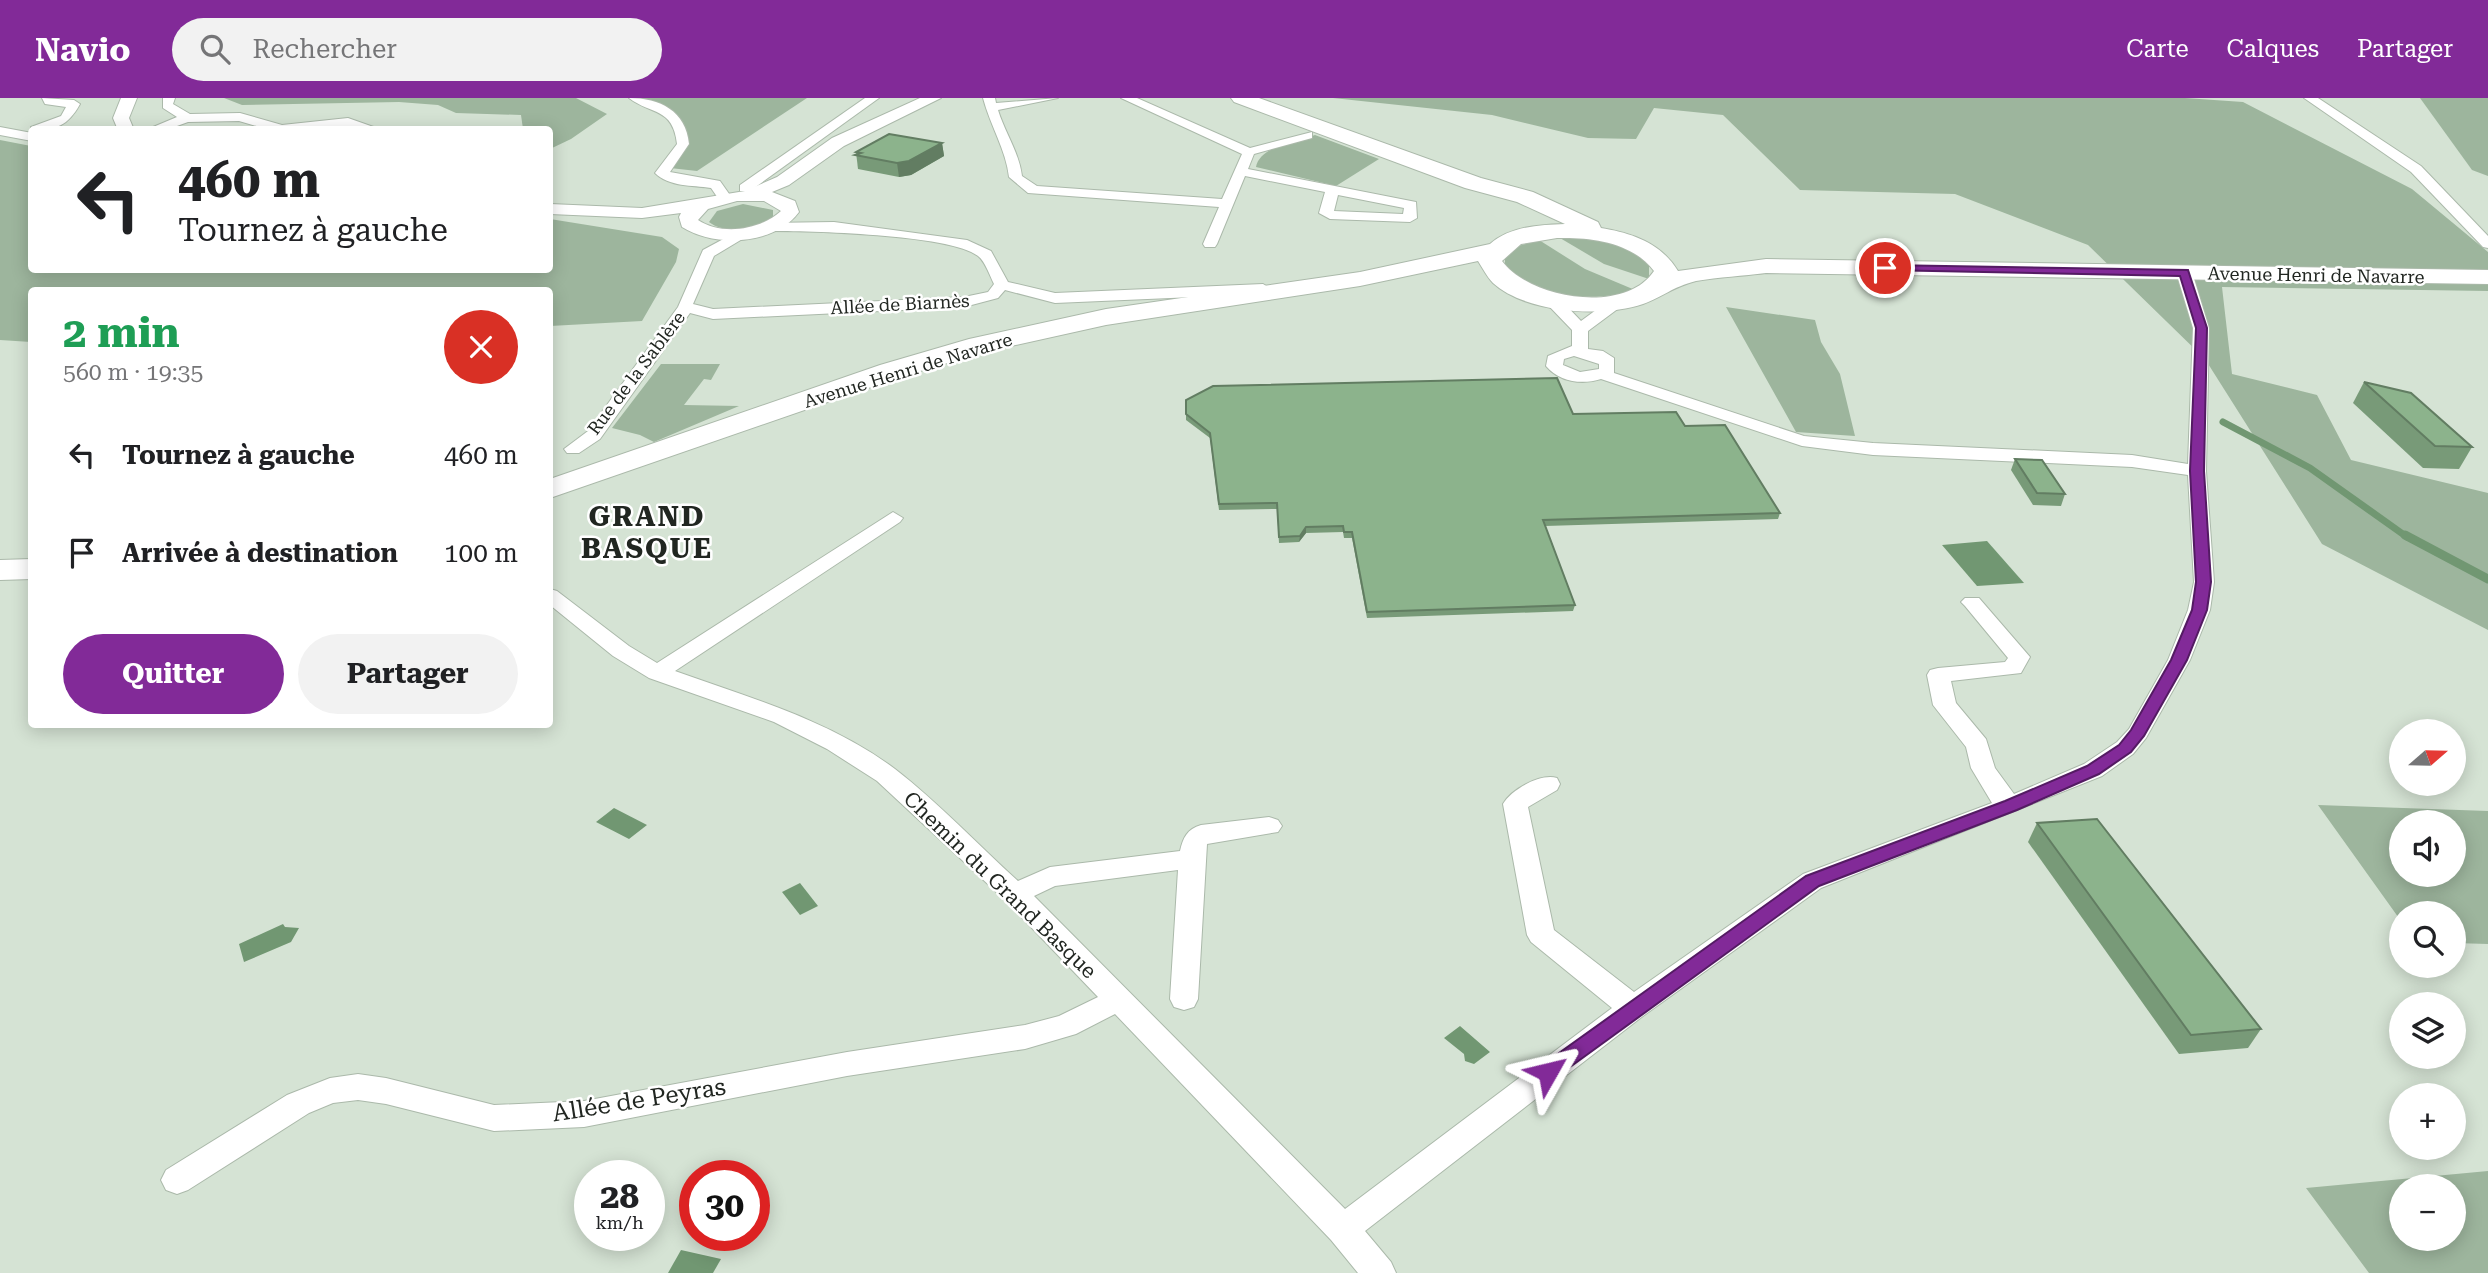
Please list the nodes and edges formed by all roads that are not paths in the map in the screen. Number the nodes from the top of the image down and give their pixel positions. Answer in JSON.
{"nodes":[{"id":1,"x":48,"y":98,"type":"edge"},
{"id":2,"x":129,"y":98,"type":"edge"},
{"id":3,"x":169,"y":98,"type":"edge"},
{"id":4,"x":635,"y":98,"type":"edge"},
{"id":5,"x":873,"y":98,"type":"edge"},
{"id":6,"x":933,"y":98,"type":"edge"},
{"id":7,"x":1052,"y":98,"type":"edge"},
{"id":8,"x":1128,"y":98,"type":"edge"},
{"id":9,"x":1241,"y":98,"type":"edge"},
{"id":10,"x":2310,"y":98,"type":"edge"},
{"id":11,"x":991,"y":103,"type":"edge"},
{"id":12,"x":187,"y":118,"type":"junction"},
{"id":13,"x":47,"y":126,"type":"edge"},
{"id":14,"x":125,"y":126,"type":"edge"},
{"id":15,"x":163,"y":126,"type":"edge"},
{"id":16,"x":272,"y":126,"type":"edge"},
{"id":17,"x":310,"y":126,"type":"edge"},
{"id":18,"x":362,"y":126,"type":"edge"},
{"id":19,"x":0,"y":131,"type":"edge"},
{"id":20,"x":28,"y":133,"type":"edge"},
{"id":21,"x":1308,"y":135,"type":"dead end"},
{"id":22,"x":1249,"y":152,"type":"junction"},
{"id":23,"x":1239,"y":171,"type":"junction"},
{"id":24,"x":1486,"y":187,"type":"junction"},
{"id":25,"x":1332,"y":190,"type":"junction"},
{"id":26,"x":748,"y":192,"type":"junction"},
{"id":27,"x":725,"y":198,"type":"junction"},
{"id":28,"x":784,"y":198,"type":"junction"},
{"id":29,"x":1228,"y":204,"type":"junction"},
{"id":30,"x":702,"y":205,"type":"junction"},
{"id":31,"x":553,"y":209,"type":"edge"},
{"id":32,"x":642,"y":213,"type":"junction"},
{"id":33,"x":834,"y":226,"type":"junction"},
{"id":34,"x":696,"y":227,"type":"junction"},
{"id":35,"x":768,"y":227,"type":"junction"},
{"id":36,"x":747,"y":232,"type":"junction"},
{"id":37,"x":1614,"y":237,"type":"junction"},
{"id":38,"x":1210,"y":244,"type":"dead end"},
{"id":39,"x":2488,"y":244,"type":"edge"},
{"id":40,"x":1503,"y":245,"type":"junction"},
{"id":41,"x":1642,"y":248,"type":"junction"},
{"id":42,"x":708,"y":253,"type":"junction"},
{"id":43,"x":1766,"y":266,"type":"junction"},
{"id":44,"x":2184,"y":272,"type":"junction"},
{"id":45,"x":2488,"y":277,"type":"edge"},
{"id":46,"x":1360,"y":279,"type":"junction"},
{"id":47,"x":1663,"y":283,"type":"junction"},
{"id":48,"x":1507,"y":284,"type":"junction"},
{"id":49,"x":1002,"y":285,"type":"junction"},
{"id":50,"x":1317,"y":285,"type":"junction"},
{"id":51,"x":1552,"y":300,"type":"junction"},
{"id":52,"x":1617,"y":302,"type":"junction"},
{"id":53,"x":686,"y":307,"type":"junction"},
{"id":54,"x":1580,"y":330,"type":"junction"},
{"id":55,"x":1580,"y":351,"type":"junction"},
{"id":56,"x":1602,"y":374,"type":"junction"},
{"id":57,"x":573,"y":449,"type":"dead end"},
{"id":58,"x":2197,"y":471,"type":"junction"},
{"id":59,"x":553,"y":488,"type":"edge"},
{"id":60,"x":892,"y":518,"type":"dead end"},
{"id":61,"x":28,"y":569,"type":"edge"},
{"id":62,"x":0,"y":570,"type":"edge"},
{"id":63,"x":553,"y":598,"type":"edge"},
{"id":64,"x":1972,"y":602,"type":"dead end"},
{"id":65,"x":657,"y":673,"type":"junction"},
{"id":66,"x":1548,"y":784,"type":"dead end"},
{"id":67,"x":2011,"y":805,"type":"junction"},
{"id":68,"x":1269,"y":826,"type":"dead end"},
{"id":69,"x":1192,"y":862,"type":"junction"},
{"id":70,"x":1014,"y":894,"type":"junction"},
{"id":71,"x":1184,"y":999,"type":"dead end"},
{"id":72,"x":1117,"y":1000,"type":"junction"},
{"id":73,"x":1633,"y":1008,"type":"junction"},
{"id":74,"x":177,"y":1180,"type":"dead end"},
{"id":75,"x":1343,"y":1229,"type":"junction"},
{"id":76,"x":1379,"y":1273,"type":"edge"}],
"edges":[{"from":1,"to":13,"type":"street"},
{"from":2,"to":14,"type":"street"},
{"from":3,"to":12,"type":"street"},
{"from":4,"to":27,"type":"street"},
{"from":5,"to":26,"type":"street"},
{"from":6,"to":28,"type":"street"},
{"from":7,"to":11,"type":"street"},
{"from":8,"to":22,"type":"street"},
{"from":9,"to":24,"type":"main road"},
{"from":10,"to":39,"type":"street"},
{"from":11,"to":29,"type":"street"},
{"from":12,"to":15,"type":"street"},
{"from":12,"to":16,"type":"street"},
{"from":17,"to":18,"type":"street"},
{"from":19,"to":20,"type":"street"},
{"from":21,"to":22,"type":"street"},
{"from":22,"to":23,"type":"street"},
{"from":23,"to":25,"type":"street"},
{"from":23,"to":29,"type":"street"},
{"from":24,"to":37,"type":"main road"},
{"from":24,"to":40,"type":"main road"},
{"from":25,"to":25,"type":"street"},
{"from":26,"to":27,"type":"street"},
{"from":26,"to":28,"type":"street"},
{"from":27,"to":30,"type":"street"},
{"from":28,"to":33,"type":"street"},
{"from":28,"to":35,"type":"street"},
{"from":29,"to":38,"type":"street"},
{"from":30,"to":32,"type":"street"},
{"from":30,"to":34,"type":"street"},
{"from":31,"to":32,"type":"street"},
{"from":32,"to":34,"type":"street"},
{"from":33,"to":35,"type":"street"},
{"from":33,"to":49,"type":"street"},
{"from":34,"to":36,"type":"street"},
{"from":34,"to":42,"type":"street"},
{"from":35,"to":36,"type":"street"},
{"from":36,"to":42,"type":"street"},
{"from":37,"to":40,"type":"main road","name":"Avenue Henri de Navarre"},
{"from":37,"to":41,"type":"main road"},
{"from":40,"to":46,"type":"main road","name":"Avenue Henri de Navarre"},
{"from":40,"to":48,"type":"main road"},
{"from":41,"to":43,"type":"main road","name":"Avenue Henri de Navarre"},
{"from":41,"to":47,"type":"main road"},
{"from":42,"to":53,"type":"street","name":"Rue de la Sablère"},
{"from":43,"to":44,"type":"main road","name":"Avenue Henri de Navarre"},
{"from":43,"to":47,"type":"main road","name":"Avenue Henri de Navarre"},
{"from":44,"to":45,"type":"main road","name":"Avenue Henri de Navarre"},
{"from":44,"to":58,"type":"street"},
{"from":46,"to":48,"type":"main road","name":"Avenue Henri de Navarre"},
{"from":46,"to":50,"type":"main road","name":"Avenue Henri de Navarre"},
{"from":47,"to":52,"type":"main road","name":"Avenue Henri de Navarre"},
{"from":48,"to":51,"type":"main road","name":"Avenue Henri de Navarre"},
{"from":49,"to":50,"type":"street"},
{"from":49,"to":53,"type":"street","name":"Allée de Biarnès"},
{"from":50,"to":59,"type":"main road","name":"Avenue Henri de Navarre"},
{"from":51,"to":52,"type":"main road","name":"Avenue Henri de Navarre"},
{"from":51,"to":54,"type":"street"},
{"from":52,"to":54,"type":"street"},
{"from":53,"to":57,"type":"street","name":"Rue de la Sablère"},
{"from":54,"to":55,"type":"street"},
{"from":55,"to":56,"type":"street"},
{"from":55,"to":56,"type":"street"},
{"from":56,"to":58,"type":"street"},
{"from":58,"to":67,"type":"street"},
{"from":60,"to":65,"type":"street"},
{"from":61,"to":62,"type":"main road"},
{"from":63,"to":65,"type":"street","name":"Chemin du Grand Basque"},
{"from":64,"to":67,"type":"street"},
{"from":65,"to":70,"type":"street","name":"Chemin du Grand Basque"},
{"from":66,"to":73,"type":"street"},
{"from":67,"to":73,"type":"street"},
{"from":68,"to":69,"type":"street"},
{"from":69,"to":70,"type":"street"},
{"from":69,"to":71,"type":"street"},
{"from":70,"to":72,"type":"street","name":"Chemin du Grand Basque"},
{"from":72,"to":74,"type":"street","name":"Allée de Peyras"},
{"from":72,"to":75,"type":"street","name":"Chemin du Grand Basque"},
{"from":73,"to":75,"type":"street"},
{"from":75,"to":76,"type":"street","name":"Chemin du Grand Basque"}]}
